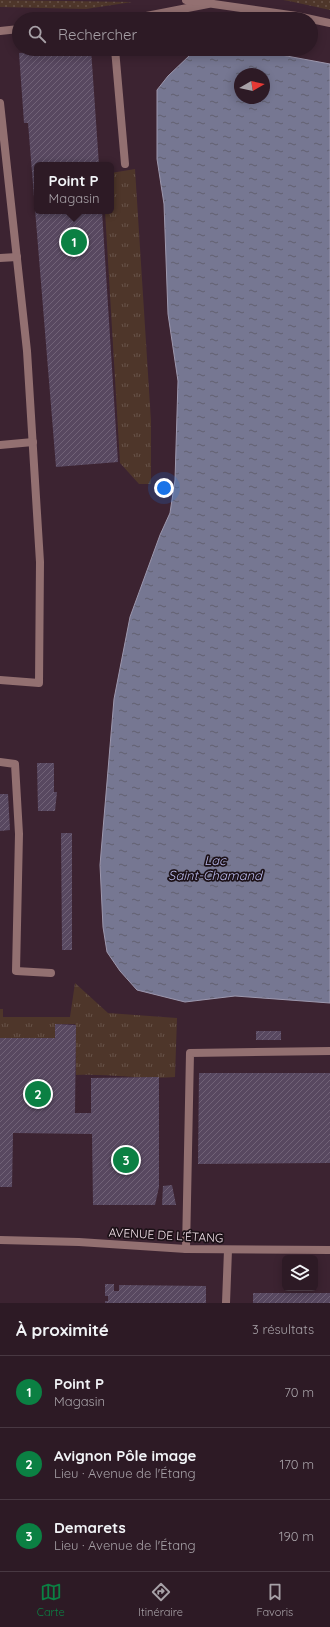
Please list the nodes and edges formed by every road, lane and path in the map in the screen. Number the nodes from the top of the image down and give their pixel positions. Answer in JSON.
{"nodes":[{"id":1,"x":186,"y":0,"type":"edge"},
{"id":2,"x":211,"y":3,"type":"junction"},
{"id":3,"x":166,"y":12,"type":"edge"},
{"id":4,"x":271,"y":12,"type":"edge"},
{"id":5,"x":318,"y":20,"type":"edge"},
{"id":6,"x":330,"y":23,"type":"edge"},
{"id":7,"x":12,"y":30,"type":"edge"},
{"id":8,"x":0,"y":31,"type":"edge"},
{"id":9,"x":116,"y":56,"type":"edge"},
{"id":10,"x":0,"y":103,"type":"edge"},
{"id":11,"x":125,"y":164,"type":"dead end"},
{"id":12,"x":17,"y":257,"type":"junction"},
{"id":13,"x":0,"y":258,"type":"edge"},
{"id":14,"x":32,"y":442,"type":"junction"},
{"id":15,"x":0,"y":445,"type":"edge"},
{"id":16,"x":0,"y":680,"type":"edge"},
{"id":17,"x":0,"y":762,"type":"edge"},
{"id":18,"x":51,"y":973,"type":"dead end"},
{"id":19,"x":330,"y":1051,"type":"edge"},
{"id":20,"x":0,"y":1240,"type":"edge"},
{"id":21,"x":186,"y":1249,"type":"junction"},
{"id":22,"x":228,"y":1250,"type":"junction"},
{"id":23,"x":330,"y":1250,"type":"edge"},
{"id":24,"x":226,"y":1303,"type":"edge"}],
"edges":[{"from":1,"to":2,"type":"street"},
{"from":2,"to":3,"type":"street"},
{"from":2,"to":4,"type":"street"},
{"from":5,"to":6,"type":"street"},
{"from":7,"to":8,"type":"street"},
{"from":9,"to":11,"type":"street"},
{"from":10,"to":12,"type":"street"},
{"from":12,"to":13,"type":"street"},
{"from":12,"to":14,"type":"street"},
{"from":14,"to":15,"type":"street"},
{"from":14,"to":16,"type":"street"},
{"from":17,"to":18,"type":"street"},
{"from":19,"to":21,"type":"street"},
{"from":20,"to":21,"type":"street","name":"AVENUE DE L'ÉTANG"},
{"from":21,"to":22,"type":"street","name":"AVENUE DE L'ÉTANG"},
{"from":22,"to":23,"type":"street","name":"AVENUE DE L'ÉTANG"},
{"from":22,"to":24,"type":"street"}]}
